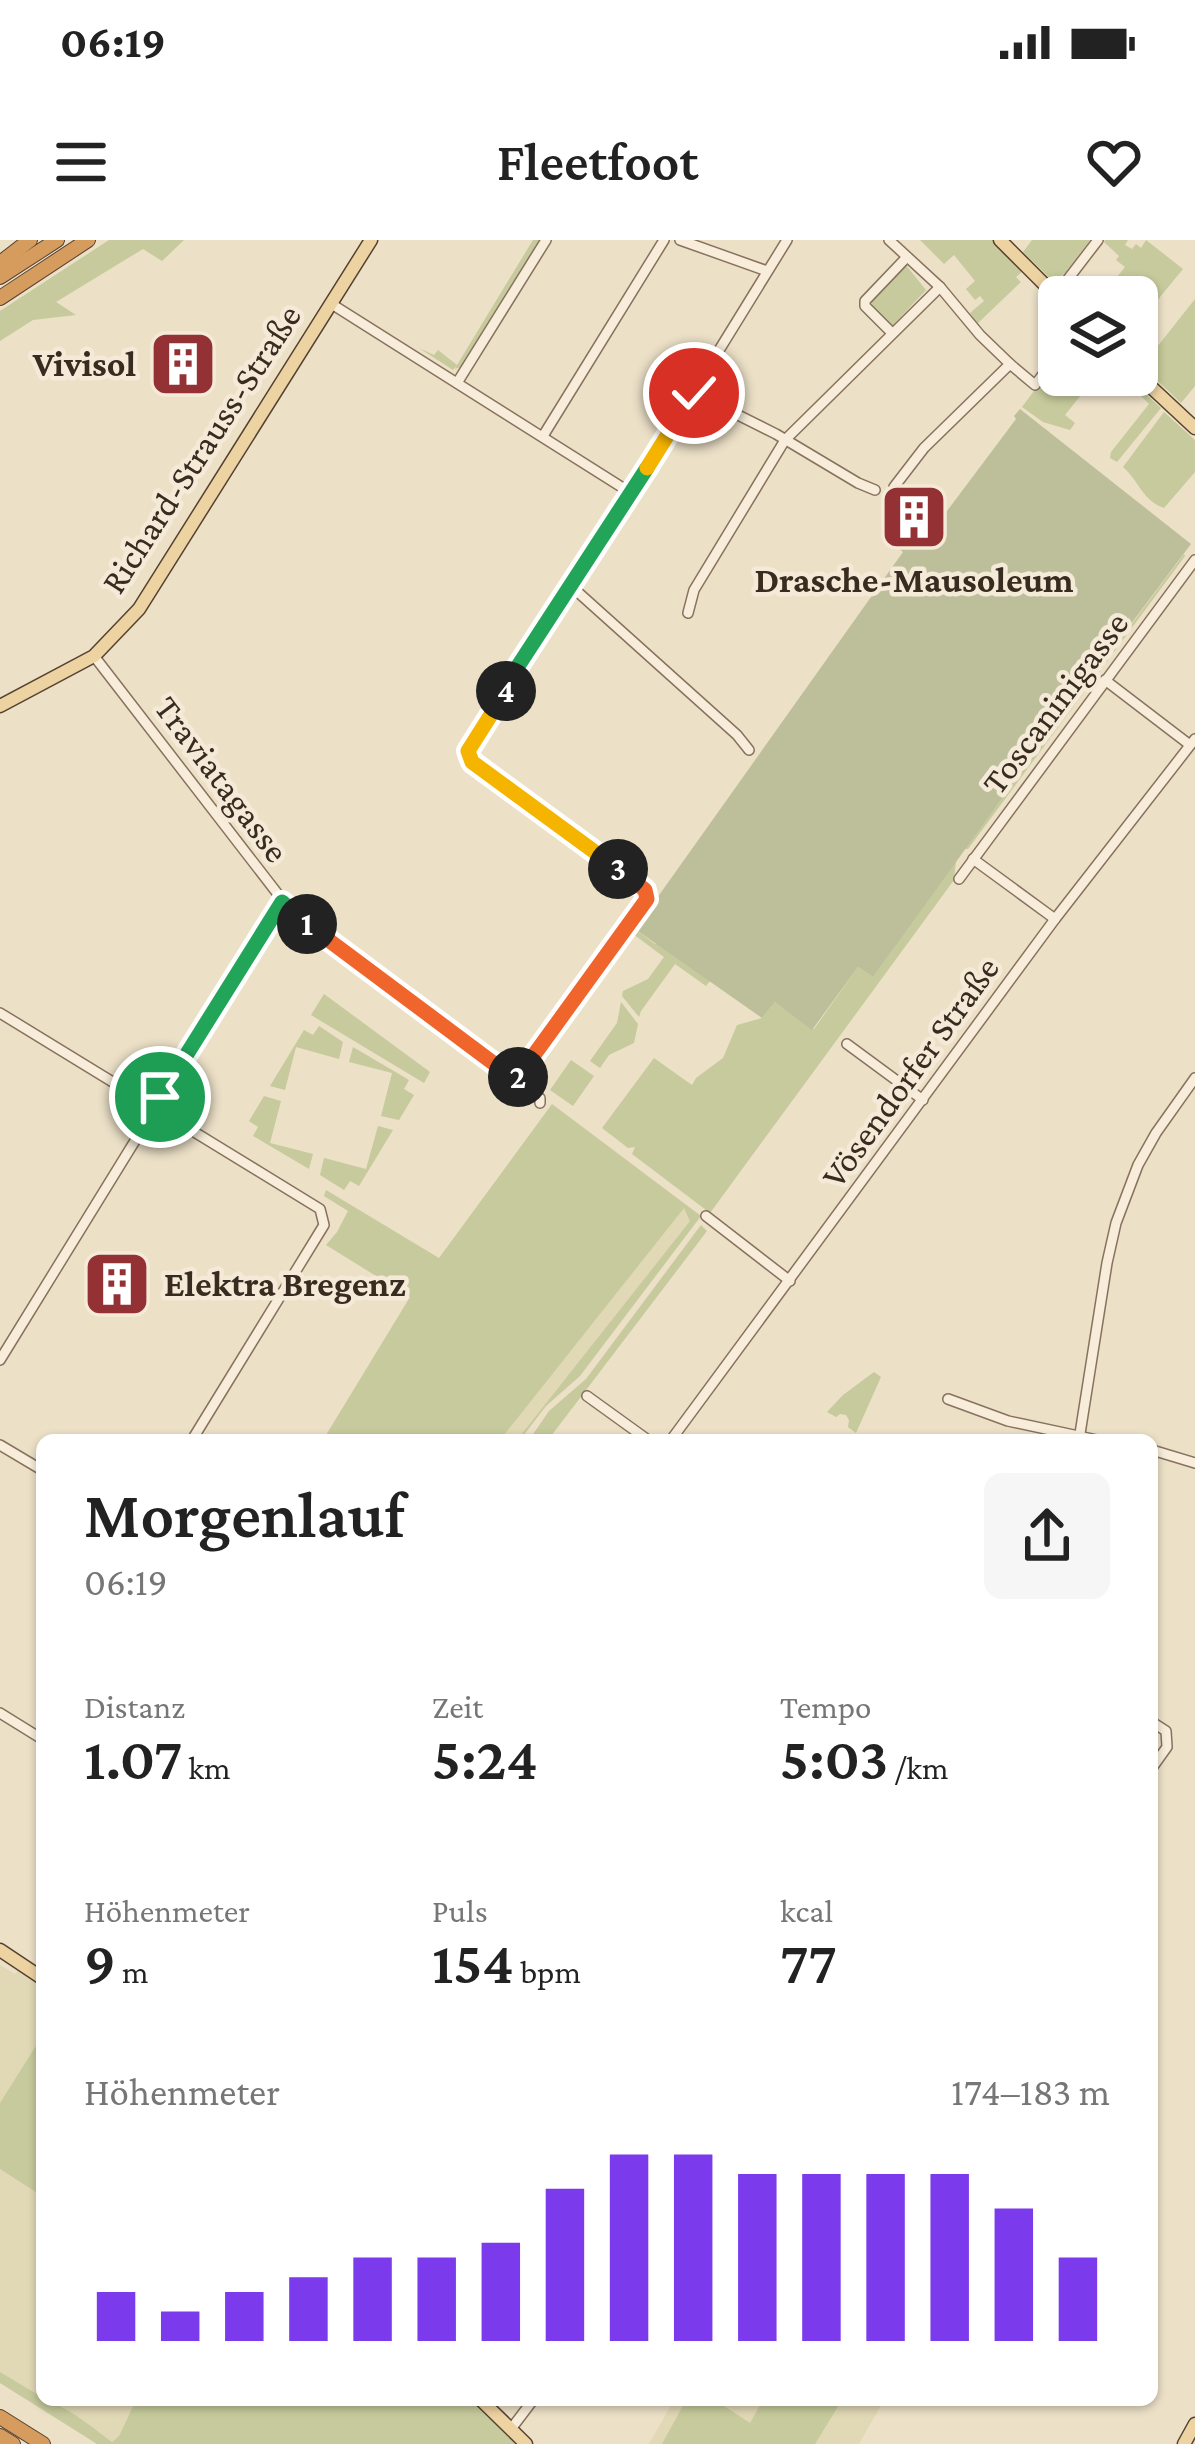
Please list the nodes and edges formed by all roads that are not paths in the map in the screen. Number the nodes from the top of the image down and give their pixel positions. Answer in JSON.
{"nodes":[{"id":1,"x":30,"y":240,"type":"edge"},
{"id":2,"x":57,"y":240,"type":"edge"},
{"id":3,"x":88,"y":240,"type":"edge"},
{"id":4,"x":371,"y":240,"type":"edge"},
{"id":5,"x":545,"y":240,"type":"edge"},
{"id":6,"x":664,"y":240,"type":"edge"},
{"id":7,"x":680,"y":240,"type":"edge"},
{"id":8,"x":787,"y":240,"type":"edge"},
{"id":9,"x":890,"y":240,"type":"edge"},
{"id":10,"x":1000,"y":240,"type":"edge"},
{"id":11,"x":1098,"y":240,"type":"edge"},
{"id":12,"x":907,"y":257,"type":"junction"},
{"id":13,"x":0,"y":263,"type":"edge"},
{"id":14,"x":767,"y":271,"type":"junction"},
{"id":15,"x":1072,"y":276,"type":"edge"},
{"id":16,"x":0,"y":277,"type":"edge"},
{"id":17,"x":1038,"y":278,"type":"edge"},
{"id":18,"x":940,"y":287,"type":"junction"},
{"id":19,"x":0,"y":298,"type":"edge"},
{"id":20,"x":330,"y":303,"type":"junction"},
{"id":21,"x":892,"y":333,"type":"junction"},
{"id":22,"x":1010,"y":364,"type":"junction"},
{"id":23,"x":1038,"y":381,"type":"edge"},
{"id":24,"x":457,"y":382,"type":"junction"},
{"id":25,"x":694,"y":393,"type":"junction"},
{"id":26,"x":1158,"y":394,"type":"edge"},
{"id":27,"x":1195,"y":428,"type":"edge"},
{"id":28,"x":543,"y":436,"type":"junction"},
{"id":29,"x":785,"y":440,"type":"junction"},
{"id":30,"x":894,"y":487,"type":"dead end"},
{"id":31,"x":875,"y":490,"type":"dead end"},
{"id":32,"x":631,"y":493,"type":"junction"},
{"id":33,"x":1195,"y":560,"type":"edge"},
{"id":34,"x":571,"y":586,"type":"junction"},
{"id":35,"x":688,"y":613,"type":"dead end"},
{"id":36,"x":94,"y":656,"type":"junction"},
{"id":37,"x":1105,"y":680,"type":"junction"},
{"id":38,"x":0,"y":706,"type":"edge"},
{"id":39,"x":1192,"y":742,"type":"edge"},
{"id":40,"x":749,"y":750,"type":"dead end"},
{"id":41,"x":974,"y":859,"type":"junction"},
{"id":42,"x":959,"y":879,"type":"dead end"},
{"id":43,"x":282,"y":902,"type":"junction"},
{"id":44,"x":1054,"y":919,"type":"junction"},
{"id":45,"x":0,"y":1013,"type":"edge"},
{"id":46,"x":847,"y":1044,"type":"dead end"},
{"id":47,"x":1195,"y":1078,"type":"edge"},
{"id":48,"x":516,"y":1080,"type":"junction"},
{"id":49,"x":923,"y":1100,"type":"junction"},
{"id":50,"x":540,"y":1103,"type":"dead end"},
{"id":51,"x":154,"y":1108,"type":"junction"},
{"id":52,"x":706,"y":1216,"type":"dead end"},
{"id":53,"x":790,"y":1281,"type":"junction"},
{"id":54,"x":0,"y":1360,"type":"edge"},
{"id":55,"x":587,"y":1396,"type":"dead end"},
{"id":56,"x":948,"y":1400,"type":"dead end"},
{"id":57,"x":196,"y":1434,"type":"edge"},
{"id":58,"x":640,"y":1434,"type":"edge"},
{"id":59,"x":675,"y":1434,"type":"edge"},
{"id":60,"x":1063,"y":1434,"type":"edge"},
{"id":61,"x":1080,"y":1434,"type":"edge"},
{"id":62,"x":0,"y":1445,"type":"edge"},
{"id":63,"x":1158,"y":1452,"type":"edge"},
{"id":64,"x":1195,"y":1463,"type":"edge"},
{"id":65,"x":36,"y":1466,"type":"edge"},
{"id":66,"x":0,"y":1712,"type":"edge"},
{"id":67,"x":1158,"y":1726,"type":"edge"},
{"id":68,"x":36,"y":1735,"type":"edge"},
{"id":69,"x":1158,"y":1759,"type":"edge"},
{"id":70,"x":0,"y":1950,"type":"edge"},
{"id":71,"x":36,"y":1974,"type":"edge"},
{"id":72,"x":487,"y":2406,"type":"edge"},
{"id":73,"x":528,"y":2406,"type":"edge"},
{"id":74,"x":0,"y":2417,"type":"edge"},
{"id":75,"x":511,"y":2429,"type":"junction"},
{"id":76,"x":0,"y":2436,"type":"edge"},
{"id":77,"x":13,"y":2444,"type":"edge"},
{"id":78,"x":43,"y":2444,"type":"edge"},
{"id":79,"x":526,"y":2444,"type":"edge"}],
"edges":[{"from":1,"to":13,"type":"highway"},
{"from":2,"to":16,"type":"highway"},
{"from":3,"to":19,"type":"highway"},
{"from":4,"to":20,"type":"main road","name":"Richard-Strauss-Straße"},
{"from":5,"to":24,"type":"street"},
{"from":6,"to":28,"type":"street"},
{"from":7,"to":14,"type":"street"},
{"from":8,"to":14,"type":"street"},
{"from":9,"to":12,"type":"street"},
{"from":10,"to":17,"type":"main road"},
{"from":11,"to":15,"type":"street"},
{"from":12,"to":18,"type":"street"},
{"from":12,"to":21,"type":"street"},
{"from":14,"to":25,"type":"street"},
{"from":18,"to":21,"type":"street"},
{"from":18,"to":22,"type":"street"},
{"from":20,"to":24,"type":"street"},
{"from":20,"to":36,"type":"main road","name":"Richard-Strauss-Straße"},
{"from":21,"to":29,"type":"street"},
{"from":22,"to":23,"type":"street"},
{"from":22,"to":30,"type":"street"},
{"from":24,"to":28,"type":"street"},
{"from":25,"to":29,"type":"street"},
{"from":25,"to":32,"type":"street"},
{"from":26,"to":27,"type":"main road"},
{"from":28,"to":32,"type":"street"},
{"from":29,"to":31,"type":"street"},
{"from":29,"to":35,"type":"street"},
{"from":32,"to":34,"type":"street"},
{"from":33,"to":37,"type":"street","name":"Toscaninigasse"},
{"from":34,"to":40,"type":"street"},
{"from":34,"to":48,"type":"street"},
{"from":36,"to":38,"type":"main road","name":"Richard-Strauss-Straße"},
{"from":36,"to":43,"type":"street","name":"Traviatagasse"},
{"from":37,"to":39,"type":"street"},
{"from":37,"to":41,"type":"street","name":"Toscaninigasse"},
{"from":39,"to":44,"type":"street","name":"Vösendorfer Straße"},
{"from":41,"to":42,"type":"street","name":"Toscaninigasse"},
{"from":41,"to":44,"type":"street"},
{"from":43,"to":48,"type":"street","name":"Traviatagasse"},
{"from":43,"to":51,"type":"street"},
{"from":44,"to":49,"type":"street","name":"Vösendorfer Straße"},
{"from":45,"to":51,"type":"street"},
{"from":46,"to":49,"type":"street"},
{"from":47,"to":61,"type":"street"},
{"from":48,"to":50,"type":"street","name":"Traviatagasse"},
{"from":49,"to":53,"type":"street","name":"Vösendorfer Straße"},
{"from":51,"to":54,"type":"street"},
{"from":51,"to":57,"type":"street"},
{"from":52,"to":53,"type":"street"},
{"from":53,"to":59,"type":"street","name":"Vösendorfer Straße"},
{"from":55,"to":58,"type":"street"},
{"from":56,"to":60,"type":"street"},
{"from":62,"to":65,"type":"street"},
{"from":63,"to":64,"type":"street"},
{"from":66,"to":68,"type":"street"},
{"from":67,"to":69,"type":"street"},
{"from":70,"to":71,"type":"main road"},
{"from":72,"to":75,"type":"main road"},
{"from":73,"to":75,"type":"street"},
{"from":74,"to":78,"type":"highway"},
{"from":75,"to":79,"type":"main road"},
{"from":76,"to":77,"type":"highway"}]}
